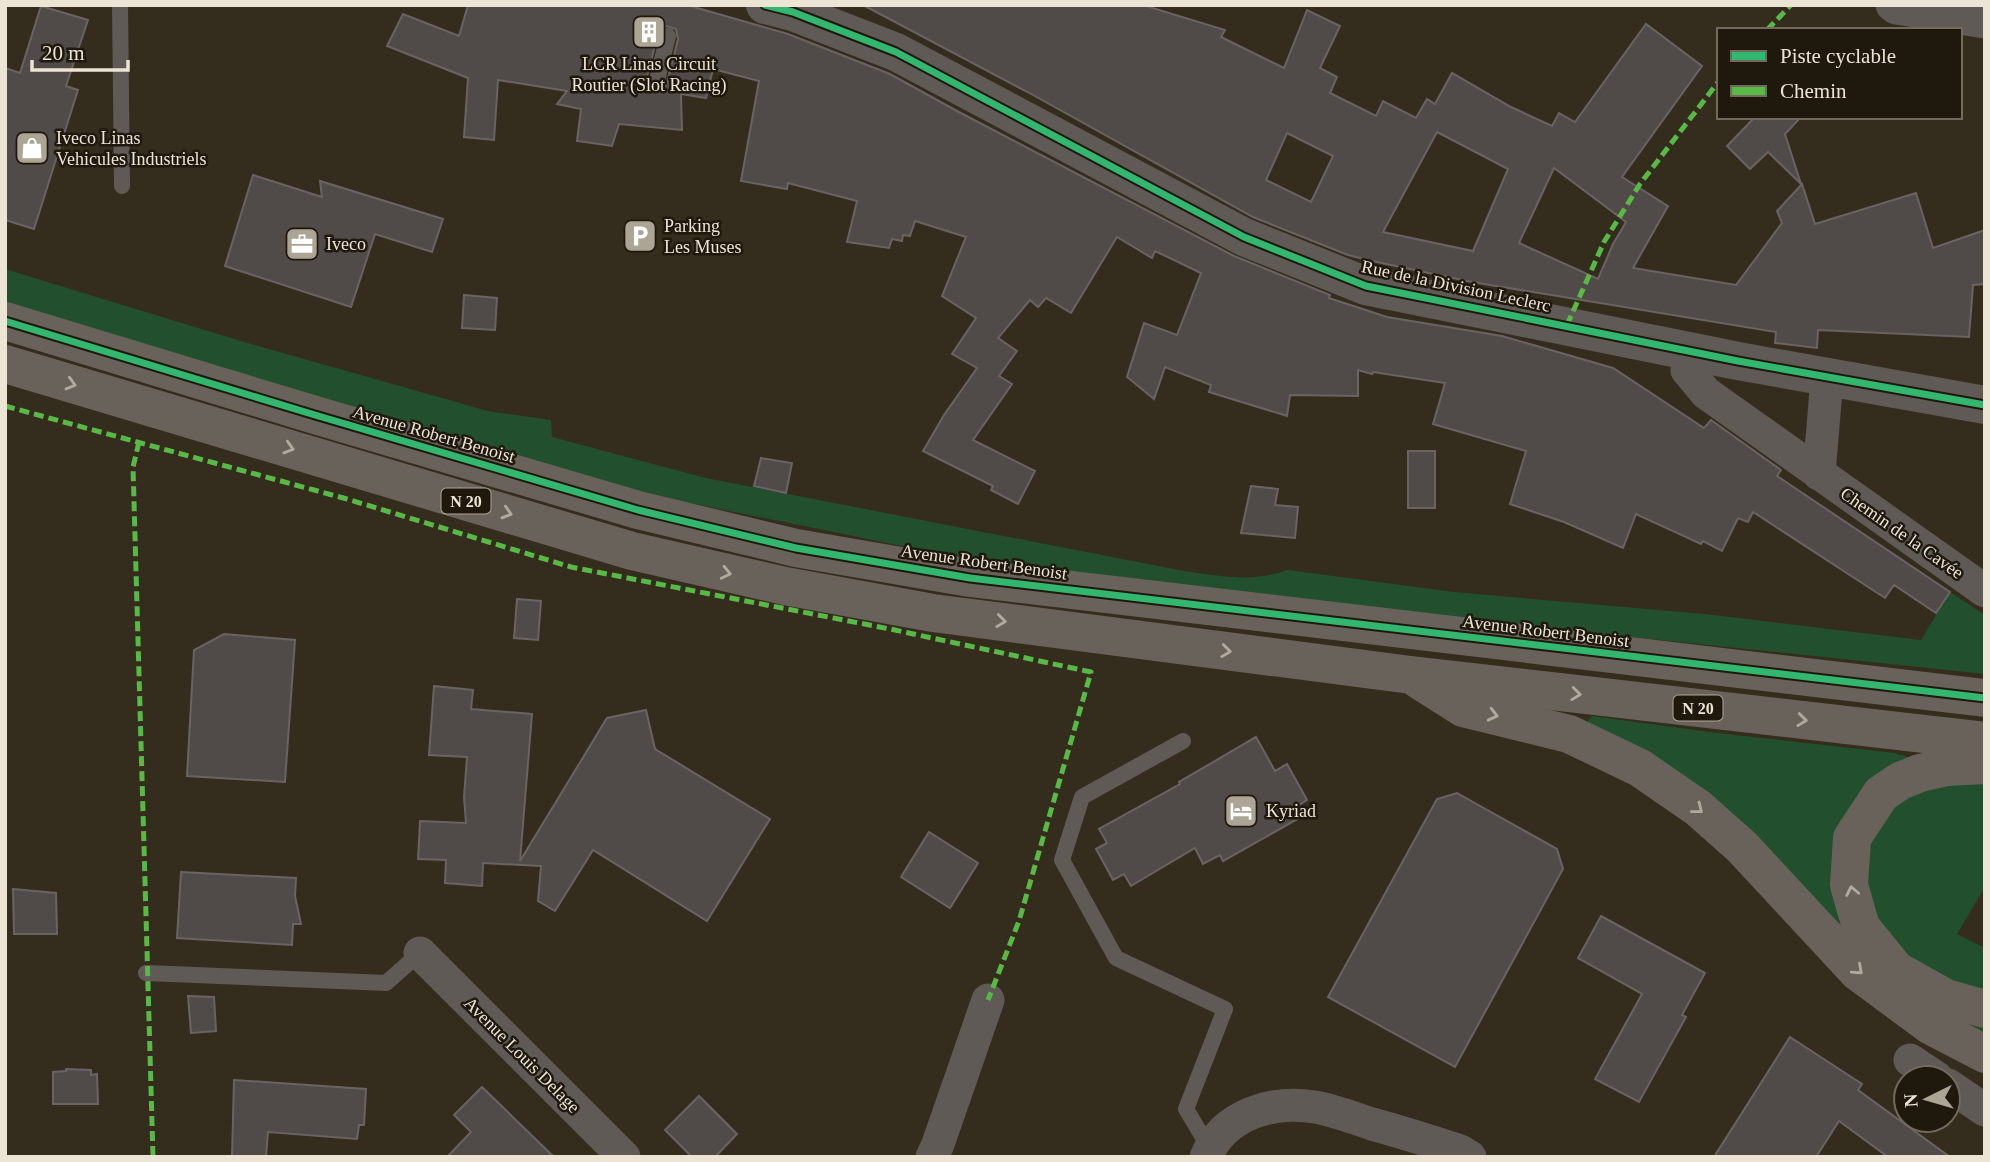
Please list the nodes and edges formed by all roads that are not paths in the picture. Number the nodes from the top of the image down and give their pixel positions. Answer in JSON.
{"nodes":[{"id":1,"x":120,"y":5,"type":"edge"},
{"id":2,"x":765,"y":5,"type":"edge"},
{"id":3,"x":1892,"y":5,"type":"edge"},
{"id":4,"x":1985,"y":22,"type":"edge"},
{"id":5,"x":668,"y":36,"type":"dead end"},
{"id":6,"x":657,"y":80,"type":"dead end"},
{"id":7,"x":122,"y":186,"type":"dead end"},
{"id":8,"x":5,"y":321,"type":"edge"},
{"id":9,"x":1689,"y":351,"type":"junction"},
{"id":10,"x":5,"y":364,"type":"edge"},
{"id":11,"x":1827,"y":378,"type":"junction"},
{"id":12,"x":1985,"y":405,"type":"edge"},
{"id":13,"x":1819,"y":474,"type":"junction"},
{"id":14,"x":1985,"y":591,"type":"edge"},
{"id":15,"x":1411,"y":675,"type":"junction"},
{"id":16,"x":1985,"y":698,"type":"edge"},
{"id":17,"x":1184,"y":741,"type":"dead end"},
{"id":18,"x":1985,"y":741,"type":"edge"},
{"id":19,"x":1985,"y":765,"type":"edge"},
{"id":20,"x":420,"y":953,"type":"joint"},
{"id":21,"x":146,"y":973,"type":"dead end"},
{"id":22,"x":988,"y":1000,"type":"dead end"},
{"id":23,"x":1985,"y":1009,"type":"edge"},
{"id":24,"x":1985,"y":1054,"type":"edge"},
{"id":25,"x":1962,"y":1094,"type":"edge"},
{"id":26,"x":1985,"y":1110,"type":"edge"},
{"id":27,"x":1208,"y":1153,"type":"edge"},
{"id":28,"x":624,"y":1157,"type":"edge"},
{"id":29,"x":932,"y":1157,"type":"edge"},
{"id":30,"x":1470,"y":1157,"type":"edge"}],
"edges":[{"from":1,"to":7,"type":"lane"},
{"from":2,"to":9,"type":"street","name":"Rue de la Division Leclerc"},
{"from":3,"to":4,"type":"street"},
{"from":5,"to":6,"type":"lane"},
{"from":8,"to":16,"type":"main road","name":"Avenue Robert Benoist","number":"N 20"},
{"from":9,"to":11,"type":"street","name":"Rue de la Division Leclerc"},
{"from":9,"to":13,"type":"street","name":"Chemin de la Cavée"},
{"from":10,"to":15,"type":"main road","number":"N 20","one_way":true},
{"from":11,"to":12,"type":"street","name":"Rue de la Division Leclerc"},
{"from":11,"to":13,"type":"street"},
{"from":13,"to":14,"type":"street","name":"Chemin de la Cavée"},
{"from":15,"to":18,"type":"main road","number":"N 20","one_way":true},
{"from":15,"to":24,"type":"main road","one_way":true},
{"from":17,"to":27,"type":"lane"},
{"from":23,"to":19,"type":"main road","one_way":true},
{"from":20,"to":21,"type":"lane"},
{"from":20,"to":28,"type":"street","name":"Avenue Louis Delage"},
{"from":22,"to":29,"type":"street"},
{"from":25,"to":26,"type":"street"},
{"from":27,"to":30,"type":"street"}]}
